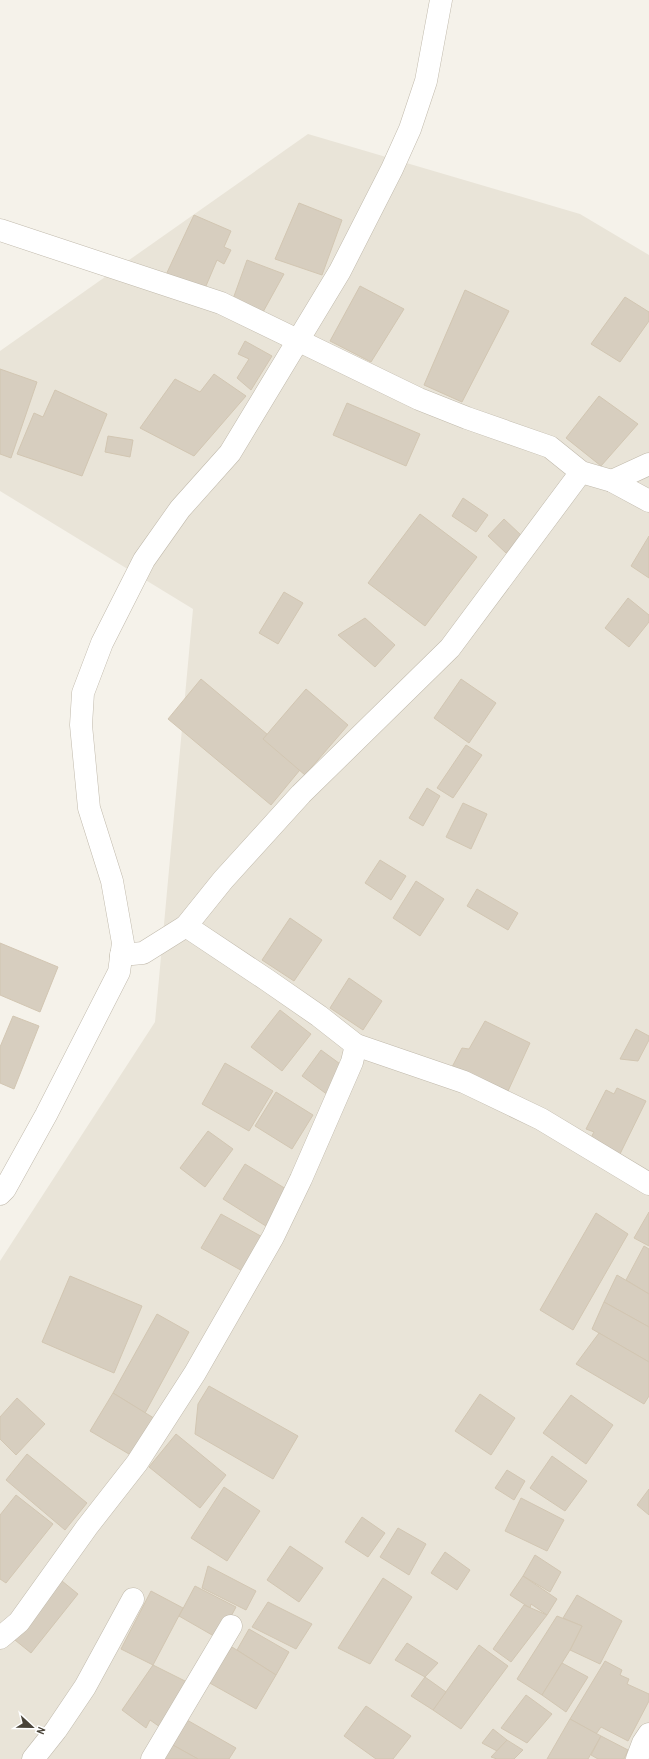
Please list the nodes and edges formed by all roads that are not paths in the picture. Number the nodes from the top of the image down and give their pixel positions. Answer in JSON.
{"nodes":[{"id":1,"x":441,"y":0,"type":"edge"},
{"id":2,"x":0,"y":230,"type":"edge"},
{"id":3,"x":299,"y":340,"type":"junction"},
{"id":4,"x":649,"y":464,"type":"edge"},
{"id":5,"x":581,"y":472,"type":"junction"},
{"id":6,"x":612,"y":481,"type":"junction"},
{"id":7,"x":649,"y":502,"type":"edge"},
{"id":8,"x":186,"y":926,"type":"junction"},
{"id":9,"x":121,"y":955,"type":"junction"},
{"id":10,"x":356,"y":1045,"type":"junction"},
{"id":11,"x":649,"y":1184,"type":"edge"},
{"id":12,"x":0,"y":1194,"type":"edge"},
{"id":13,"x":133,"y":1599,"type":"dead end"},
{"id":14,"x":231,"y":1626,"type":"dead end"},
{"id":15,"x":0,"y":1638,"type":"edge"},
{"id":16,"x":649,"y":1734,"type":"edge"},
{"id":17,"x":33,"y":1759,"type":"edge"},
{"id":18,"x":152,"y":1759,"type":"edge"},
{"id":19,"x":637,"y":1759,"type":"edge"}],
"edges":[{"from":1,"to":3,"type":"street"},
{"from":2,"to":3,"type":"street"},
{"from":3,"to":5,"type":"street"},
{"from":3,"to":9,"type":"street"},
{"from":4,"to":6,"type":"street"},
{"from":5,"to":6,"type":"street"},
{"from":5,"to":8,"type":"street"},
{"from":6,"to":7,"type":"street"},
{"from":8,"to":9,"type":"street"},
{"from":8,"to":10,"type":"street"},
{"from":9,"to":12,"type":"street"},
{"from":10,"to":11,"type":"street"},
{"from":10,"to":15,"type":"street"},
{"from":13,"to":17,"type":"street"},
{"from":14,"to":18,"type":"street"},
{"from":16,"to":19,"type":"street"}]}
